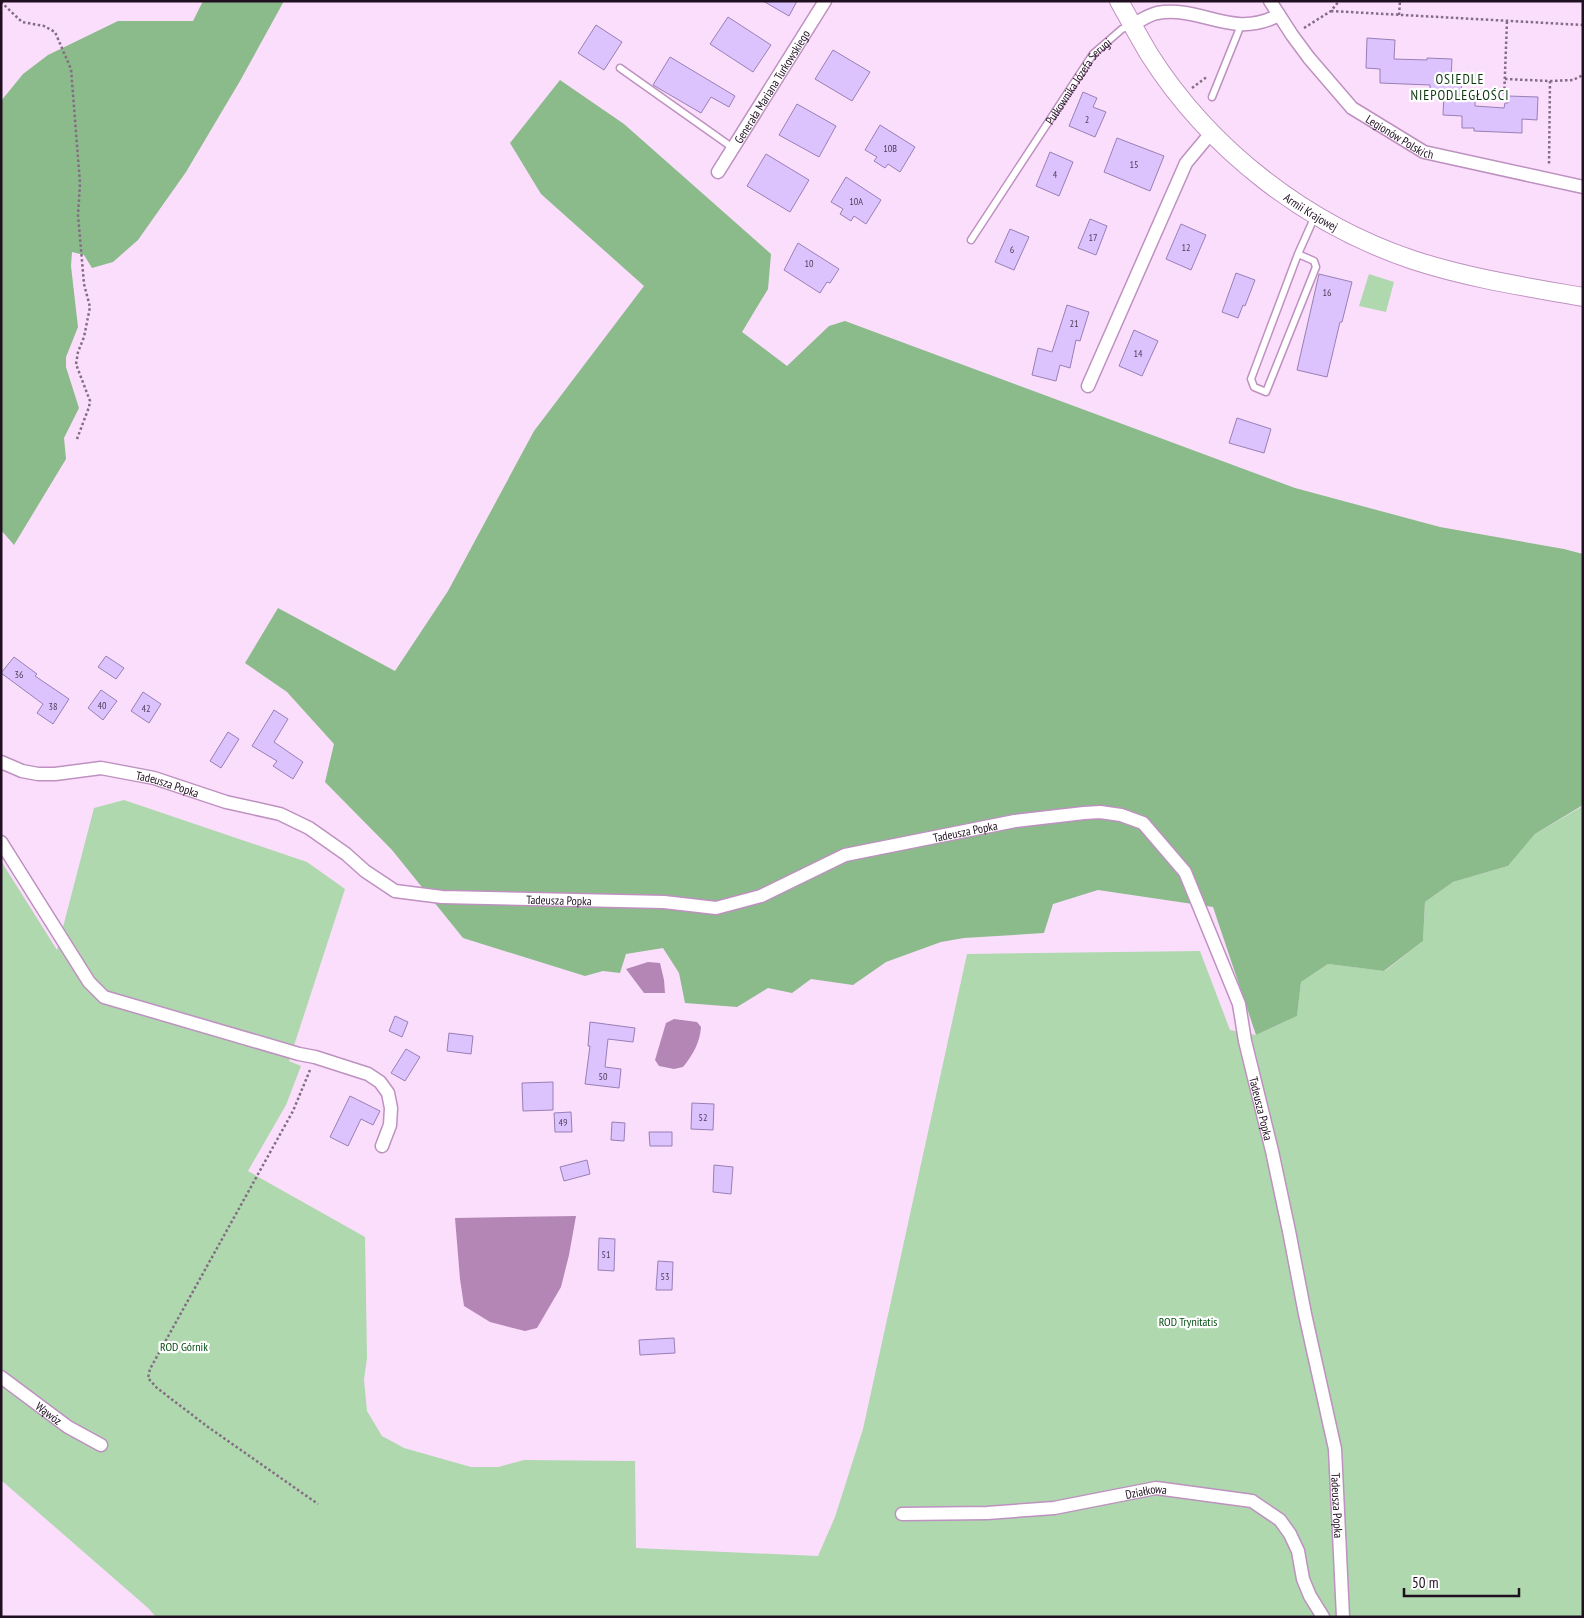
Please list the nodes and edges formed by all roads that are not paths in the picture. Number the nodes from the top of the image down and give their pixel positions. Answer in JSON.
{"nodes":[{"id":1,"x":825,"y":1,"type":"edge"},
{"id":2,"x":1119,"y":1,"type":"edge"},
{"id":3,"x":1270,"y":1,"type":"edge"},
{"id":4,"x":1279,"y":15,"type":"junction"},
{"id":5,"x":1132,"y":25,"type":"junction"},
{"id":6,"x":1241,"y":25,"type":"junction"},
{"id":7,"x":620,"y":68,"type":"dead end"},
{"id":8,"x":1212,"y":97,"type":"dead end"},
{"id":9,"x":1211,"y":133,"type":"junction"},
{"id":10,"x":733,"y":148,"type":"junction"},
{"id":11,"x":718,"y":172,"type":"dead end"},
{"id":12,"x":1583,"y":187,"type":"edge"},
{"id":13,"x":1316,"y":215,"type":"junction"},
{"id":14,"x":971,"y":240,"type":"dead end"},
{"id":15,"x":1298,"y":254,"type":"junction"},
{"id":16,"x":1583,"y":297,"type":"edge"},
{"id":17,"x":1088,"y":386,"type":"dead end"},
{"id":18,"x":1,"y":762,"type":"edge"},
{"id":19,"x":1,"y":842,"type":"edge"},
{"id":20,"x":382,"y":1146,"type":"dead end"},
{"id":21,"x":1,"y":1377,"type":"edge"},
{"id":22,"x":101,"y":1445,"type":"dead end"},
{"id":23,"x":902,"y":1514,"type":"dead end"},
{"id":24,"x":1322,"y":1617,"type":"edge"},
{"id":25,"x":1343,"y":1617,"type":"edge"}],
"edges":[{"from":1,"to":10,"type":"street","name":"Generała Mariana Turkowskiego"},
{"from":2,"to":5,"type":"main road","name":"Armii Krajowej"},
{"from":3,"to":4,"type":"street","name":"Legionów Polskich"},
{"from":4,"to":6,"type":"street","name":"Pułkownika Józefa Serugi"},
{"from":4,"to":12,"type":"street","name":"Legionów Polskich"},
{"from":5,"to":6,"type":"street","name":"Pułkownika Józefa Serugi"},
{"from":5,"to":9,"type":"main road","name":"Armii Krajowej"},
{"from":5,"to":14,"type":"lane","name":"Pułkownika Józefa Serugi"},
{"from":6,"to":8,"type":"lane"},
{"from":7,"to":10,"type":"lane"},
{"from":9,"to":13,"type":"main road","name":"Armii Krajowej"},
{"from":9,"to":17,"type":"street"},
{"from":10,"to":11,"type":"street","name":"Generała Mariana Turkowskiego"},
{"from":13,"to":15,"type":"lane"},
{"from":13,"to":16,"type":"main road","name":"Armii Krajowej"},
{"from":15,"to":15,"type":"lane"},
{"from":18,"to":25,"type":"street","name":"Tadeusza Popka"},
{"from":19,"to":20,"type":"street"},
{"from":21,"to":22,"type":"street","name":"Wąwóz"},
{"from":23,"to":24,"type":"street","name":"Działkowa"}]}
